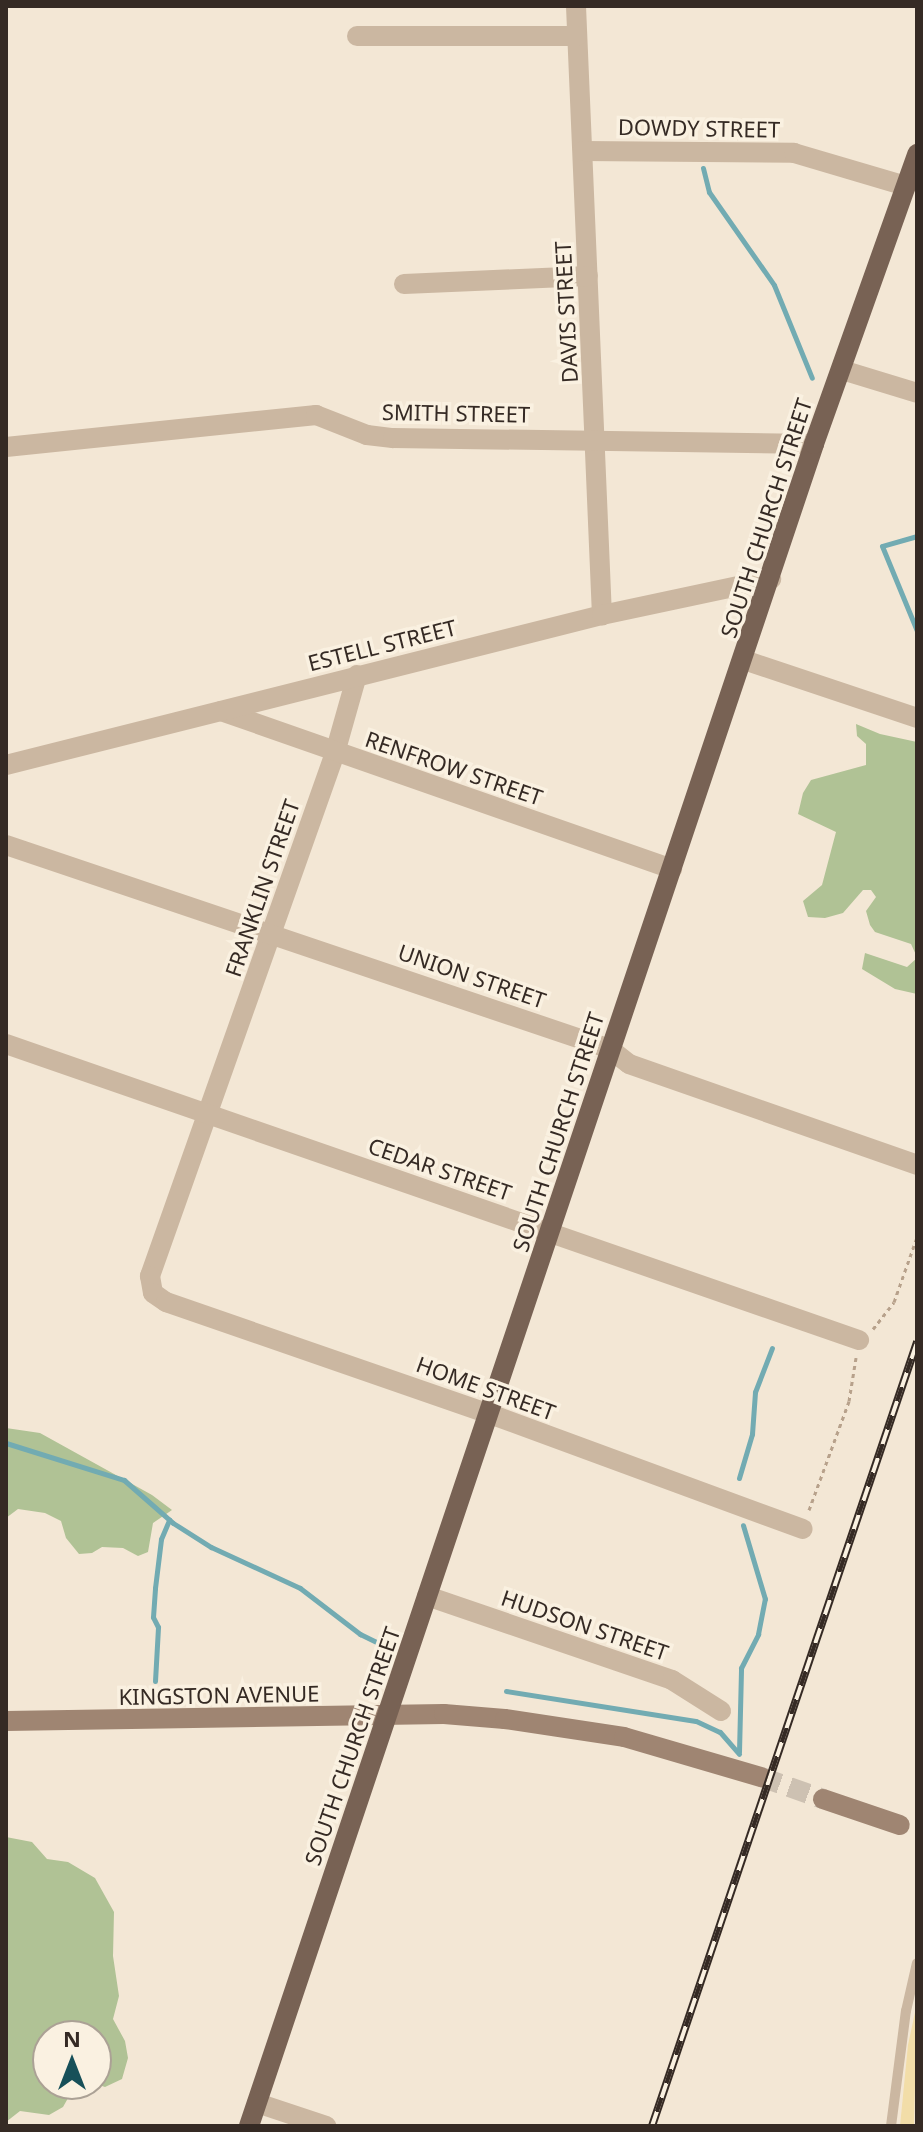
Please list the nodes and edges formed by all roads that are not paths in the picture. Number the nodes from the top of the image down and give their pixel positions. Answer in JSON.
{"nodes":[{"id":1,"x":576,"y":6,"type":"edge"},
{"id":2,"x":357,"y":36,"type":"dead end"},
{"id":3,"x":577,"y":36,"type":"junction"},
{"id":4,"x":583,"y":151,"type":"junction"},
{"id":5,"x":917,"y":154,"type":"edge"},
{"id":6,"x":906,"y":186,"type":"junction"},
{"id":7,"x":588,"y":276,"type":"junction"},
{"id":8,"x":404,"y":284,"type":"dead end"},
{"id":9,"x":842,"y":370,"type":"junction"},
{"id":10,"x":917,"y":393,"type":"edge"},
{"id":11,"x":596,"y":439,"type":"junction"},
{"id":12,"x":814,"y":444,"type":"junction"},
{"id":13,"x":6,"y":447,"type":"edge"},
{"id":14,"x":771,"y":579,"type":"junction"},
{"id":15,"x":602,"y":615,"type":"junction"},
{"id":16,"x":744,"y":660,"type":"junction"},
{"id":17,"x":357,"y":675,"type":"junction"},
{"id":18,"x":221,"y":711,"type":"junction"},
{"id":19,"x":917,"y":718,"type":"edge"},
{"id":20,"x":335,"y":753,"type":"junction"},
{"id":21,"x":6,"y":765,"type":"edge"},
{"id":22,"x":6,"y":845,"type":"edge"},
{"id":23,"x":672,"y":869,"type":"junction"},
{"id":24,"x":271,"y":932,"type":"junction"},
{"id":25,"x":6,"y":1044,"type":"edge"},
{"id":26,"x":610,"y":1049,"type":"junction"},
{"id":27,"x":209,"y":1115,"type":"junction"},
{"id":28,"x":917,"y":1165,"type":"edge"},
{"id":29,"x":550,"y":1232,"type":"junction"},
{"id":30,"x":153,"y":1293,"type":"joint"},
{"id":31,"x":859,"y":1340,"type":"road end"},
{"id":32,"x":490,"y":1414,"type":"junction"},
{"id":33,"x":803,"y":1529,"type":"road end"},
{"id":34,"x":427,"y":1596,"type":"junction"},
{"id":35,"x":721,"y":1711,"type":"dead end"},
{"id":36,"x":388,"y":1716,"type":"junction"},
{"id":37,"x":6,"y":1721,"type":"edge"},
{"id":38,"x":761,"y":1777,"type":"tunnel mouth"},
{"id":39,"x":823,"y":1799,"type":"tunnel mouth"},
{"id":40,"x":900,"y":1825,"type":"dead end"},
{"id":41,"x":917,"y":1963,"type":"edge"},
{"id":42,"x":257,"y":2103,"type":"junction"},
{"id":43,"x":249,"y":2126,"type":"edge"},
{"id":44,"x":326,"y":2126,"type":"edge"},
{"id":45,"x":891,"y":2126,"type":"edge"}],
"edges":[{"from":1,"to":3,"type":"street","name":"DAVIS STREET"},
{"from":2,"to":3,"type":"street"},
{"from":3,"to":4,"type":"street","name":"DAVIS STREET"},
{"from":4,"to":6,"type":"street","name":"DOWDY STREET"},
{"from":4,"to":7,"type":"street","name":"DAVIS STREET"},
{"from":5,"to":6,"type":"main road","name":"SOUTH CHURCH STREET"},
{"from":6,"to":9,"type":"main road","name":"SOUTH CHURCH STREET"},
{"from":7,"to":8,"type":"street"},
{"from":7,"to":11,"type":"street","name":"DAVIS STREET"},
{"from":9,"to":10,"type":"street"},
{"from":9,"to":12,"type":"main road","name":"SOUTH CHURCH STREET"},
{"from":11,"to":12,"type":"street","name":"SMITH STREET"},
{"from":11,"to":13,"type":"street","name":"SMITH STREET"},
{"from":11,"to":15,"type":"street","name":"DAVIS STREET"},
{"from":12,"to":14,"type":"main road","name":"SOUTH CHURCH STREET"},
{"from":14,"to":15,"type":"street","name":"ESTELL STREET"},
{"from":14,"to":16,"type":"main road","name":"SOUTH CHURCH STREET"},
{"from":15,"to":17,"type":"street","name":"ESTELL STREET"},
{"from":16,"to":19,"type":"street"},
{"from":16,"to":23,"type":"main road","name":"SOUTH CHURCH STREET"},
{"from":17,"to":18,"type":"street","name":"ESTELL STREET"},
{"from":17,"to":20,"type":"street","name":"FRANKLIN STREET"},
{"from":18,"to":20,"type":"street","name":"RENFROW STREET"},
{"from":18,"to":21,"type":"street","name":"ESTELL STREET"},
{"from":20,"to":23,"type":"street","name":"RENFROW STREET"},
{"from":20,"to":24,"type":"street","name":"FRANKLIN STREET"},
{"from":22,"to":24,"type":"street","name":"UNION STREET"},
{"from":23,"to":26,"type":"main road","name":"SOUTH CHURCH STREET"},
{"from":24,"to":26,"type":"street","name":"UNION STREET"},
{"from":24,"to":27,"type":"street","name":"FRANKLIN STREET"},
{"from":25,"to":27,"type":"street","name":"CEDAR STREET"},
{"from":26,"to":28,"type":"street","name":"UNION STREET"},
{"from":26,"to":29,"type":"main road","name":"SOUTH CHURCH STREET"},
{"from":27,"to":29,"type":"street","name":"CEDAR STREET"},
{"from":27,"to":30,"type":"street","name":"FRANKLIN STREET"},
{"from":29,"to":31,"type":"street","name":"CEDAR STREET"},
{"from":29,"to":32,"type":"main road","name":"SOUTH CHURCH STREET"},
{"from":30,"to":32,"type":"street","name":"HOME STREET"},
{"from":32,"to":33,"type":"street","name":"HOME STREET"},
{"from":32,"to":34,"type":"main road","name":"SOUTH CHURCH STREET"},
{"from":34,"to":35,"type":"street","name":"HUDSON STREET"},
{"from":34,"to":36,"type":"main road","name":"SOUTH CHURCH STREET"},
{"from":36,"to":37,"type":"street","name":"KINGSTON AVENUE"},
{"from":36,"to":38,"type":"street","name":"KINGSTON AVENUE"},
{"from":36,"to":42,"type":"main road","name":"SOUTH CHURCH STREET"},
{"from":39,"to":40,"type":"street"},
{"from":41,"to":45,"type":"lane"},
{"from":42,"to":43,"type":"main road","name":"SOUTH CHURCH STREET"},
{"from":42,"to":44,"type":"street"}]}
